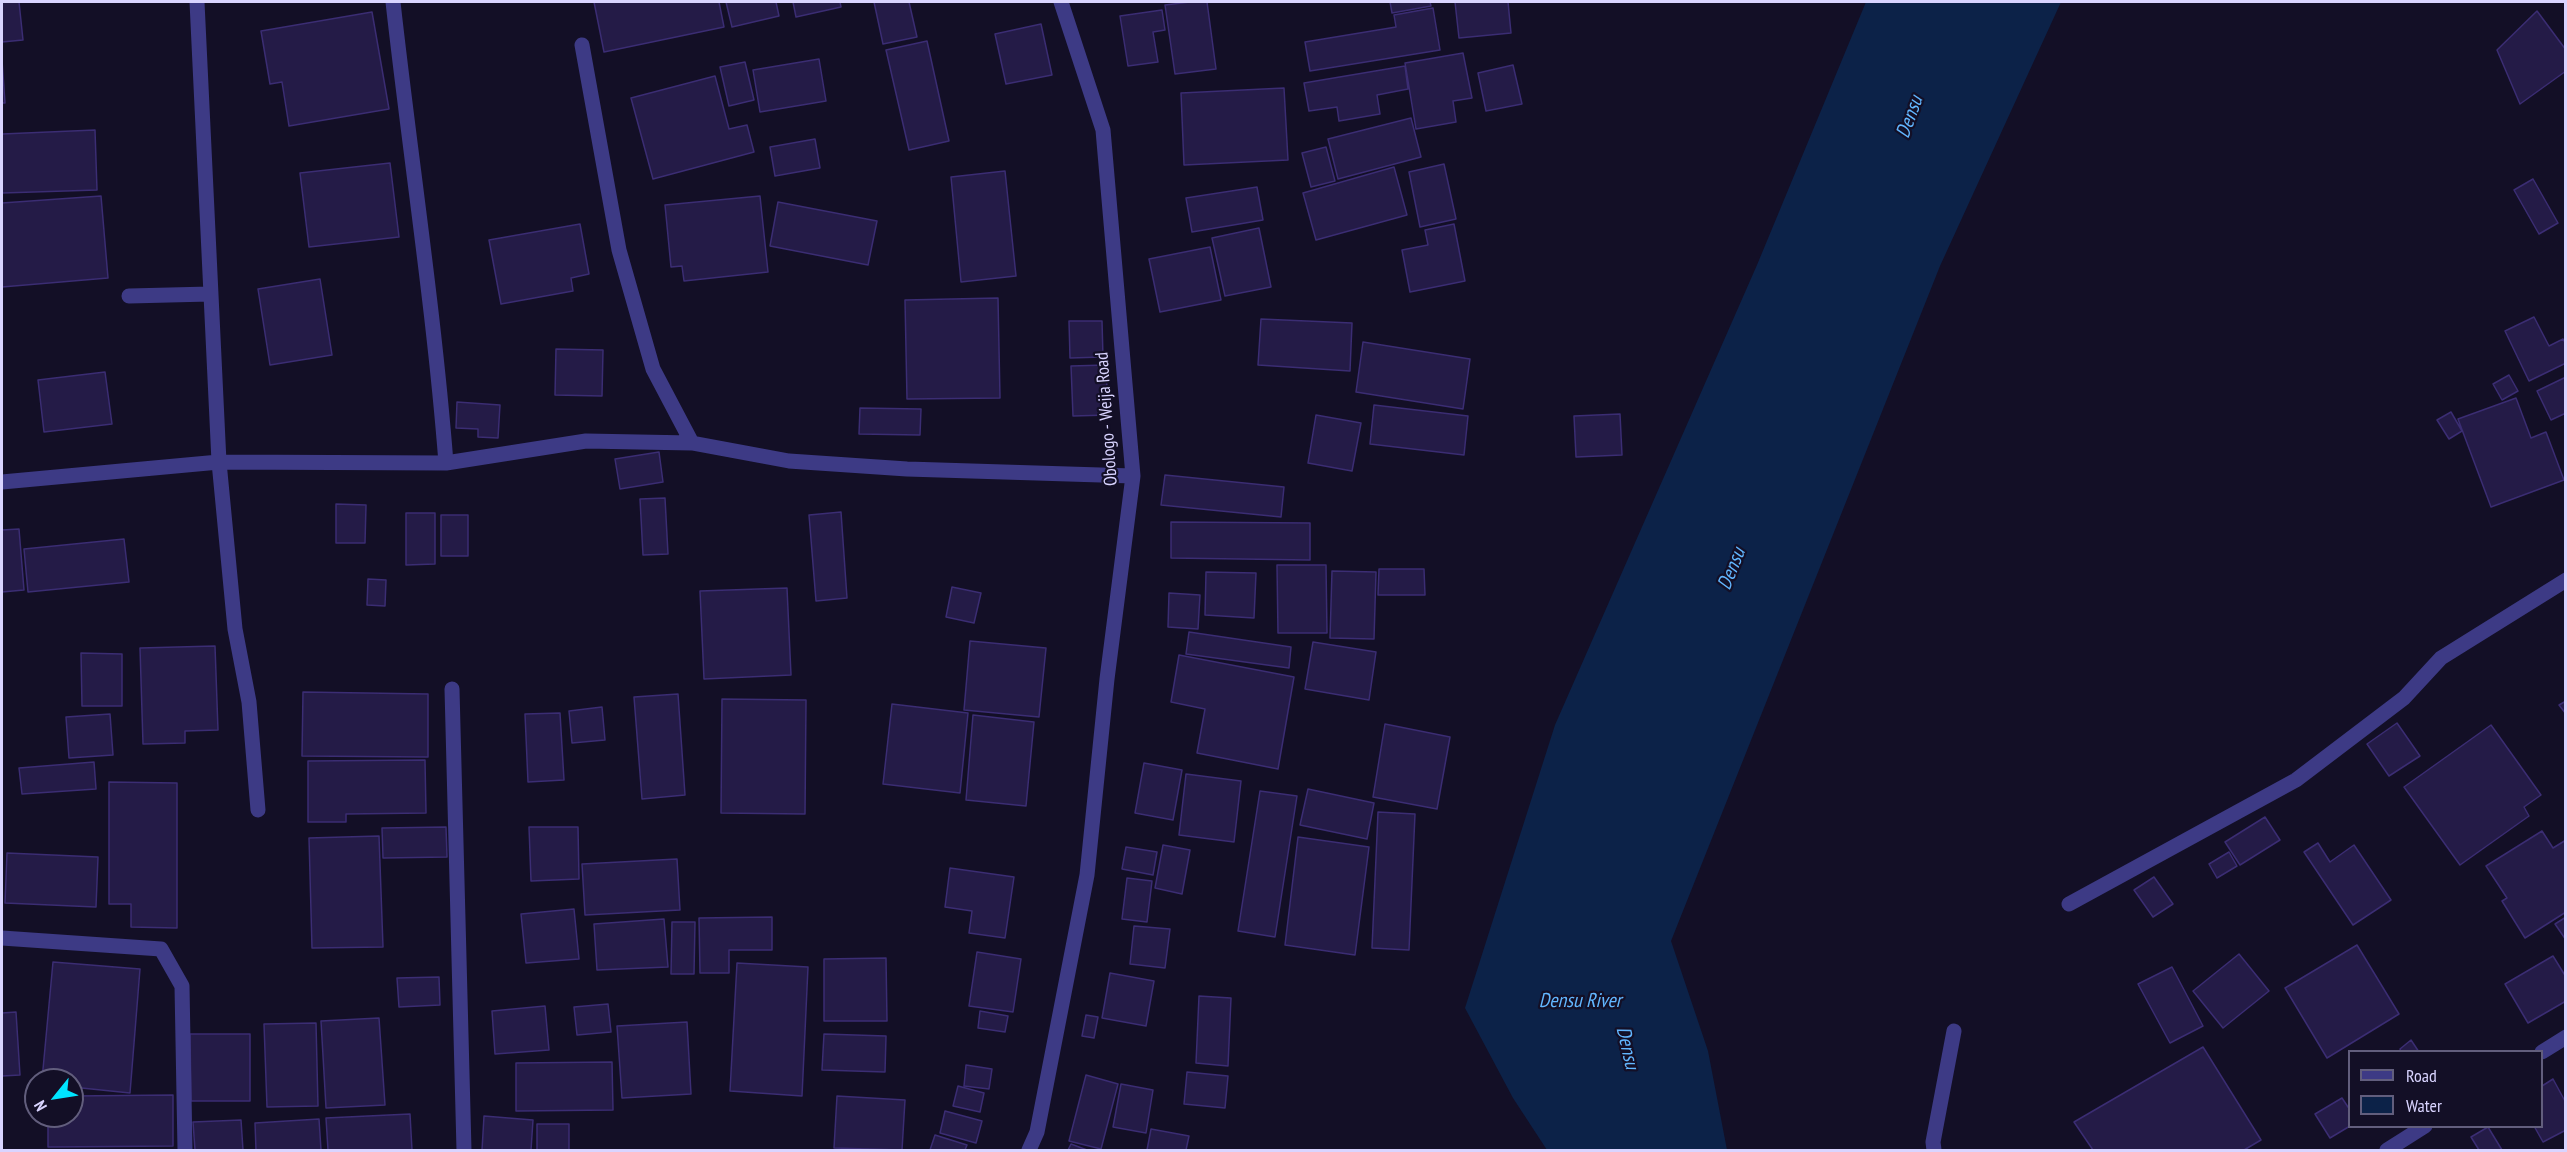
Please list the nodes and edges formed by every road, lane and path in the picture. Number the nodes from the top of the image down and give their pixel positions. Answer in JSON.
{"nodes":[{"id":1,"x":197,"y":2,"type":"edge"},
{"id":2,"x":393,"y":2,"type":"edge"},
{"id":3,"x":1061,"y":2,"type":"edge"},
{"id":4,"x":582,"y":45,"type":"dead end"},
{"id":5,"x":210,"y":294,"type":"junction"},
{"id":6,"x":129,"y":296,"type":"dead end"},
{"id":7,"x":692,"y":443,"type":"junction"},
{"id":8,"x":219,"y":462,"type":"junction"},
{"id":9,"x":446,"y":463,"type":"junction"},
{"id":10,"x":1133,"y":476,"type":"junction"},
{"id":11,"x":2,"y":482,"type":"edge"},
{"id":12,"x":2565,"y":580,"type":"edge"},
{"id":13,"x":452,"y":689,"type":"dead end"},
{"id":14,"x":258,"y":810,"type":"dead end"},
{"id":15,"x":2069,"y":904,"type":"dead end"},
{"id":16,"x":2,"y":938,"type":"edge"},
{"id":17,"x":1954,"y":1031,"type":"dead end"},
{"id":18,"x":2565,"y":1037,"type":"edge"},
{"id":19,"x":2543,"y":1051,"type":"edge"},
{"id":20,"x":2422,"y":1128,"type":"edge"},
{"id":21,"x":185,"y":1150,"type":"edge"},
{"id":22,"x":464,"y":1150,"type":"edge"},
{"id":23,"x":1029,"y":1150,"type":"edge"},
{"id":24,"x":1934,"y":1150,"type":"edge"},
{"id":25,"x":2387,"y":1150,"type":"edge"}],
"edges":[{"from":1,"to":5,"type":"street"},
{"from":2,"to":9,"type":"street"},
{"from":3,"to":10,"type":"street","name":"Obologo - Weija Road"},
{"from":4,"to":7,"type":"street"},
{"from":5,"to":6,"type":"street"},
{"from":5,"to":8,"type":"street"},
{"from":7,"to":9,"type":"street"},
{"from":7,"to":10,"type":"street"},
{"from":8,"to":9,"type":"street"},
{"from":8,"to":11,"type":"street"},
{"from":8,"to":14,"type":"street"},
{"from":10,"to":23,"type":"street","name":"Obologo - Weija Road"},
{"from":12,"to":15,"type":"street"},
{"from":13,"to":22,"type":"street"},
{"from":16,"to":21,"type":"street"},
{"from":17,"to":24,"type":"street"},
{"from":18,"to":19,"type":"street"},
{"from":20,"to":25,"type":"street"}]}
